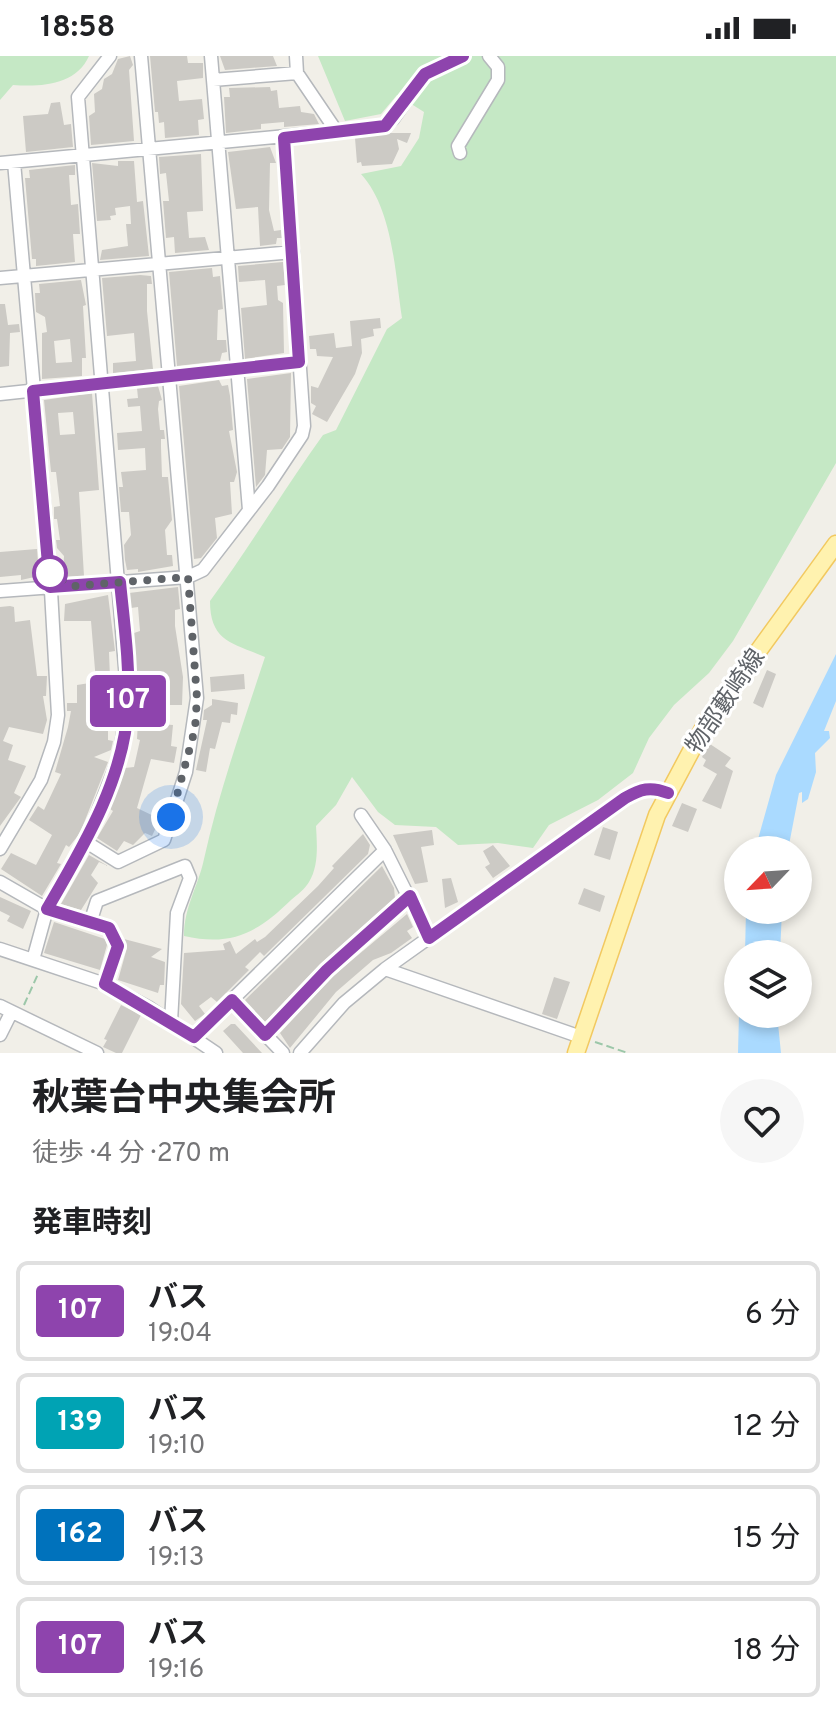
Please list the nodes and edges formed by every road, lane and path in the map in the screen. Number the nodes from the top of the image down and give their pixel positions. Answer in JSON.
{"nodes":[{"id":1,"x":110,"y":56,"type":"edge"},
{"id":2,"x":141,"y":56,"type":"edge"},
{"id":3,"x":211,"y":56,"type":"edge"},
{"id":4,"x":296,"y":56,"type":"edge"},
{"id":5,"x":463,"y":56,"type":"edge"},
{"id":6,"x":489,"y":56,"type":"edge"},
{"id":7,"x":297,"y":73,"type":"junction"},
{"id":8,"x":213,"y":80,"type":"junction"},
{"id":9,"x":337,"y":132,"type":"junction"},
{"id":10,"x":284,"y":138,"type":"junction"},
{"id":11,"x":217,"y":144,"type":"junction"},
{"id":12,"x":148,"y":149,"type":"junction"},
{"id":13,"x":460,"y":153,"type":"dead end"},
{"id":14,"x":83,"y":155,"type":"junction"},
{"id":15,"x":14,"y":162,"type":"junction"},
{"id":16,"x":0,"y":163,"type":"edge"},
{"id":17,"x":293,"y":252,"type":"junction"},
{"id":18,"x":229,"y":258,"type":"junction"},
{"id":19,"x":160,"y":264,"type":"junction"},
{"id":20,"x":93,"y":270,"type":"junction"},
{"id":21,"x":24,"y":276,"type":"junction"},
{"id":22,"x":0,"y":278,"type":"edge"},
{"id":23,"x":299,"y":362,"type":"junction"},
{"id":24,"x":239,"y":368,"type":"junction"},
{"id":25,"x":170,"y":378,"type":"junction"},
{"id":26,"x":102,"y":384,"type":"junction"},
{"id":27,"x":33,"y":391,"type":"junction"},
{"id":28,"x":0,"y":394,"type":"edge"},
{"id":29,"x":249,"y":510,"type":"junction"},
{"id":30,"x":836,"y":544,"type":"edge"},
{"id":31,"x":188,"y":577,"type":"junction"},
{"id":32,"x":120,"y":582,"type":"junction"},
{"id":33,"x":50,"y":587,"type":"junction"},
{"id":34,"x":0,"y":591,"type":"edge"},
{"id":35,"x":668,"y":793,"type":"junction"},
{"id":36,"x":361,"y":815,"type":"dead end"},
{"id":37,"x":86,"y":842,"type":"junction"},
{"id":38,"x":0,"y":849,"type":"edge"},
{"id":39,"x":385,"y":850,"type":"junction"},
{"id":40,"x":0,"y":882,"type":"edge"},
{"id":41,"x":410,"y":896,"type":"junction"},
{"id":42,"x":47,"y":909,"type":"junction"},
{"id":43,"x":91,"y":920,"type":"junction"},
{"id":44,"x":429,"y":938,"type":"junction"},
{"id":45,"x":0,"y":949,"type":"edge"},
{"id":46,"x":33,"y":960,"type":"junction"},
{"id":47,"x":385,"y":969,"type":"junction"},
{"id":48,"x":38,"y":974,"type":"dead end"},
{"id":49,"x":105,"y":984,"type":"junction"},
{"id":50,"x":232,"y":1000,"type":"junction"},
{"id":51,"x":10,"y":1012,"type":"edge"},
{"id":52,"x":171,"y":1022,"type":"junction"},
{"id":53,"x":0,"y":1035,"type":"edge"},
{"id":54,"x":265,"y":1035,"type":"junction"},
{"id":55,"x":194,"y":1037,"type":"junction"},
{"id":56,"x":579,"y":1045,"type":"edge"},
{"id":57,"x":97,"y":1053,"type":"edge"},
{"id":58,"x":216,"y":1053,"type":"edge"},
{"id":59,"x":283,"y":1053,"type":"edge"},
{"id":60,"x":300,"y":1053,"type":"edge"},
{"id":61,"x":628,"y":1053,"type":"edge"}],
"edges":[{"from":1,"to":14,"type":"street"},
{"from":2,"to":12,"type":"street"},
{"from":3,"to":8,"type":"street"},
{"from":4,"to":7,"type":"street"},
{"from":5,"to":9,"type":"street"},
{"from":6,"to":13,"type":"street"},
{"from":7,"to":8,"type":"street"},
{"from":7,"to":9,"type":"street"},
{"from":8,"to":11,"type":"street"},
{"from":9,"to":10,"type":"street"},
{"from":10,"to":11,"type":"street"},
{"from":10,"to":17,"type":"street"},
{"from":11,"to":12,"type":"street"},
{"from":11,"to":18,"type":"street"},
{"from":12,"to":14,"type":"street"},
{"from":12,"to":19,"type":"street"},
{"from":14,"to":15,"type":"street"},
{"from":14,"to":20,"type":"street"},
{"from":15,"to":16,"type":"street"},
{"from":15,"to":21,"type":"street"},
{"from":17,"to":18,"type":"street"},
{"from":17,"to":23,"type":"street"},
{"from":18,"to":19,"type":"street"},
{"from":18,"to":24,"type":"street"},
{"from":19,"to":20,"type":"street"},
{"from":19,"to":25,"type":"street"},
{"from":20,"to":21,"type":"street"},
{"from":20,"to":26,"type":"street"},
{"from":21,"to":22,"type":"street"},
{"from":21,"to":27,"type":"street"},
{"from":23,"to":24,"type":"street"},
{"from":23,"to":29,"type":"street"},
{"from":24,"to":25,"type":"street"},
{"from":24,"to":29,"type":"street"},
{"from":25,"to":26,"type":"street"},
{"from":25,"to":31,"type":"street"},
{"from":26,"to":27,"type":"street"},
{"from":26,"to":32,"type":"street"},
{"from":27,"to":28,"type":"street"},
{"from":27,"to":33,"type":"street"},
{"from":29,"to":31,"type":"street"},
{"from":30,"to":35,"type":"main road","name":"物部藪崎線"},
{"from":31,"to":32,"type":"street"},
{"from":31,"to":37,"type":"street"},
{"from":32,"to":33,"type":"street"},
{"from":32,"to":37,"type":"street"},
{"from":33,"to":34,"type":"street"},
{"from":33,"to":38,"type":"street"},
{"from":35,"to":44,"type":"street"},
{"from":35,"to":56,"type":"main road","name":"物部藪崎線"},
{"from":36,"to":39,"type":"street"},
{"from":37,"to":42,"type":"street"},
{"from":39,"to":41,"type":"street"},
{"from":39,"to":50,"type":"street"},
{"from":40,"to":42,"type":"street"},
{"from":41,"to":44,"type":"street"},
{"from":41,"to":54,"type":"street"},
{"from":42,"to":43,"type":"street"},
{"from":42,"to":46,"type":"street"},
{"from":43,"to":49,"type":"street"},
{"from":43,"to":52,"type":"street"},
{"from":44,"to":47,"type":"street"},
{"from":45,"to":46,"type":"street"},
{"from":46,"to":49,"type":"street"},
{"from":47,"to":56,"type":"street"},
{"from":47,"to":60,"type":"street"},
{"from":48,"to":51,"type":"path"},
{"from":49,"to":52,"type":"street"},
{"from":50,"to":54,"type":"street"},
{"from":50,"to":55,"type":"street"},
{"from":51,"to":53,"type":"street"},
{"from":51,"to":57,"type":"street"},
{"from":52,"to":55,"type":"street"},
{"from":54,"to":59,"type":"street"},
{"from":55,"to":58,"type":"street"},
{"from":56,"to":61,"type":"path"}]}
